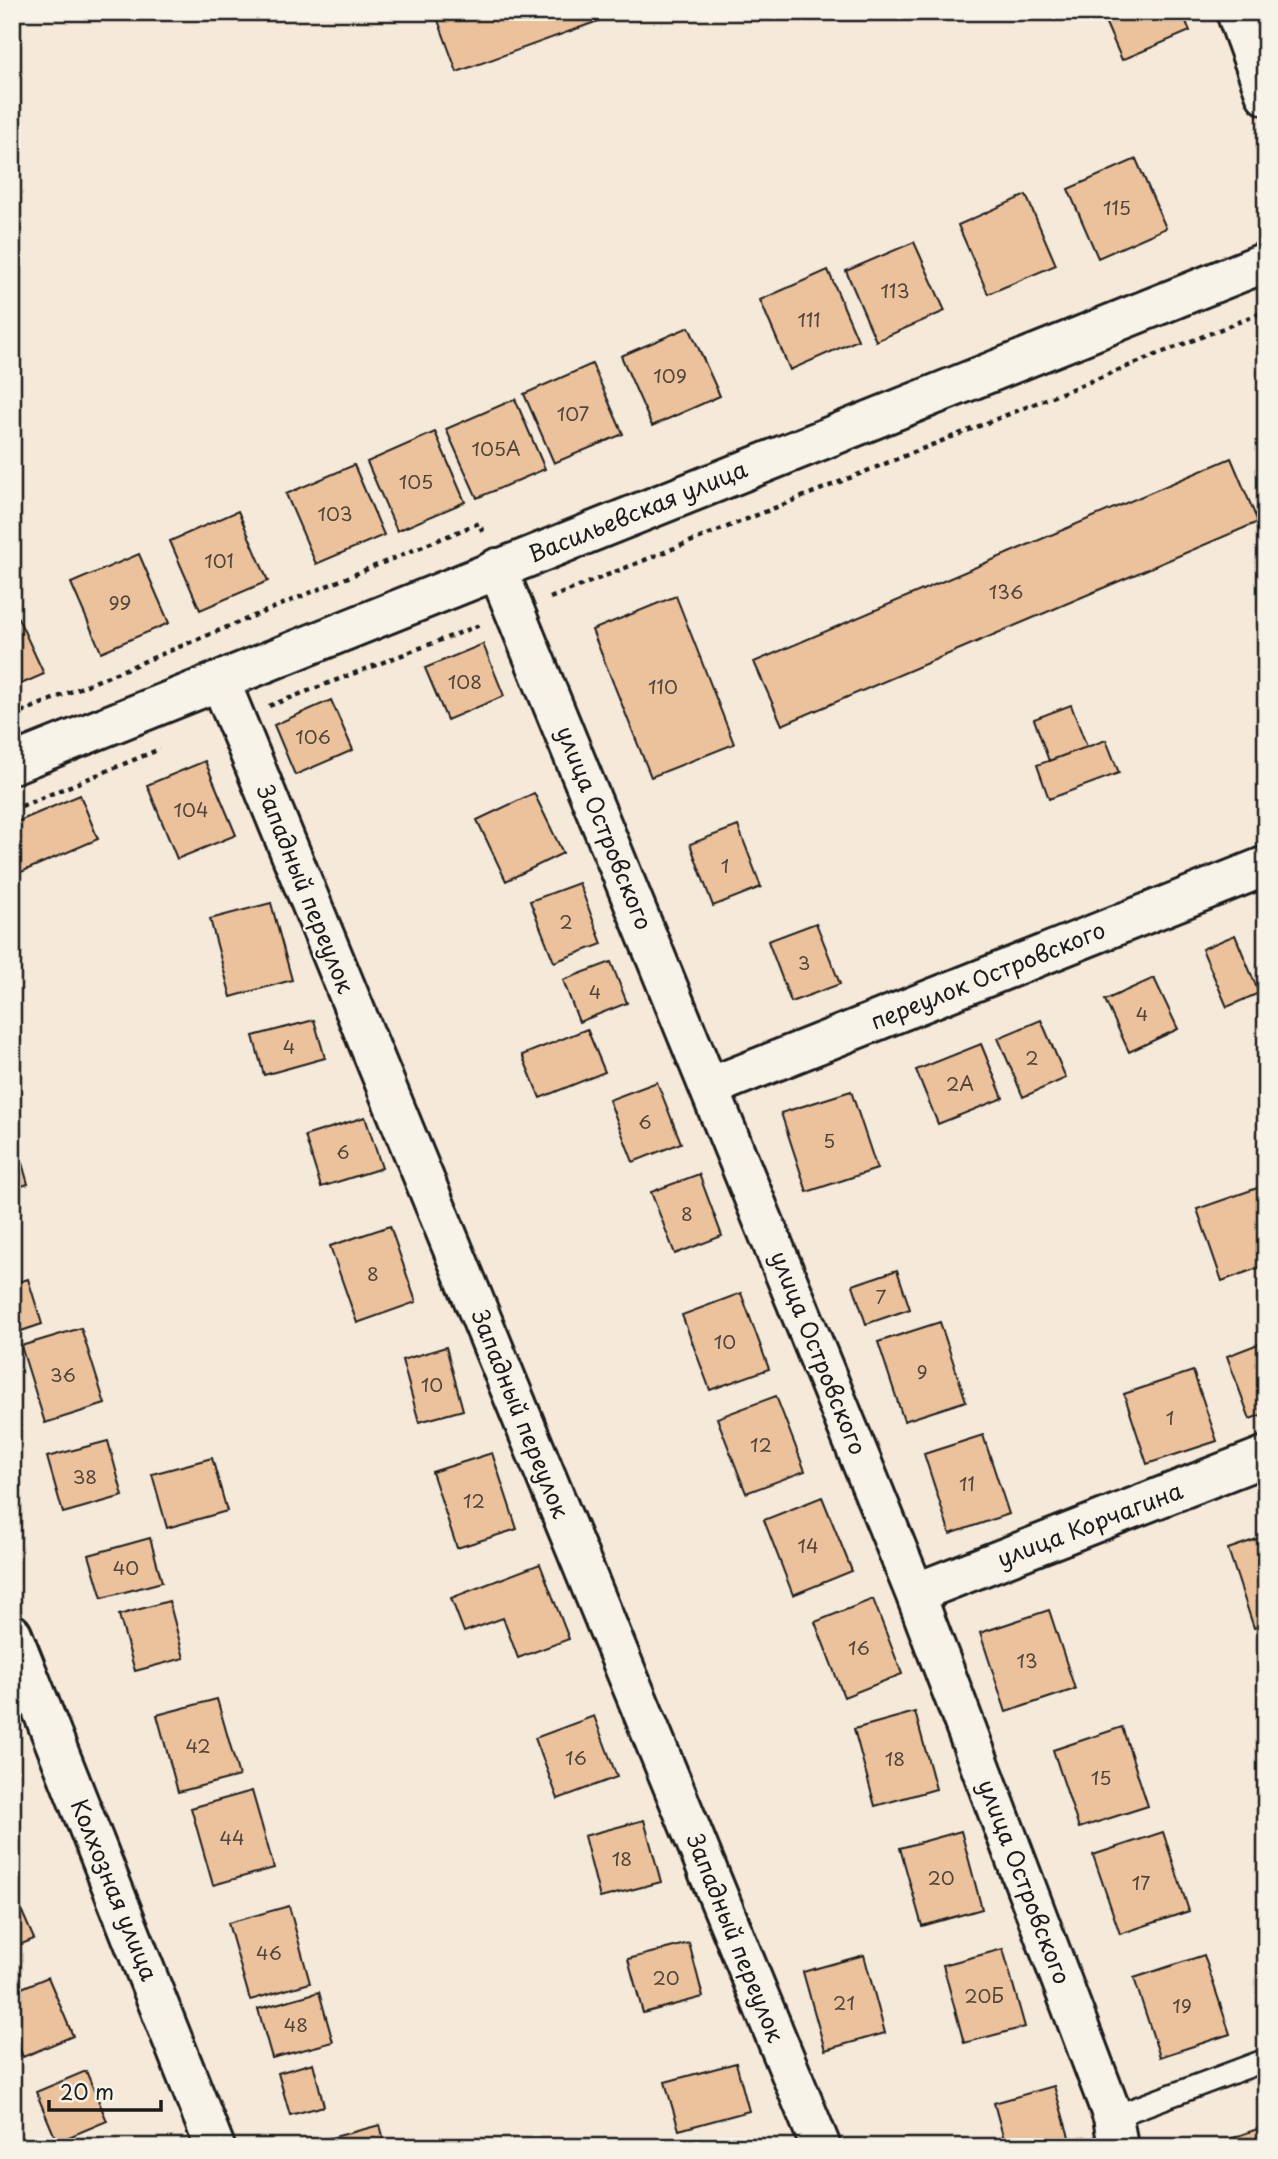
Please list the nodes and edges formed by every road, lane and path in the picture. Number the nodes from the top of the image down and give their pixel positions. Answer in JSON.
{"nodes":[{"id":1,"x":1249,"y":23,"type":"edge"},
{"id":2,"x":1266,"y":95,"type":"edge"},
{"id":3,"x":1266,"y":262,"type":"edge"},
{"id":4,"x":1266,"y":311,"type":"edge"},
{"id":5,"x":497,"y":568,"type":"junction"},
{"id":6,"x":516,"y":612,"type":"junction"},
{"id":7,"x":220,"y":681,"type":"junction"},
{"id":8,"x":12,"y":716,"type":"edge"},
{"id":9,"x":235,"y":719,"type":"junction"},
{"id":10,"x":173,"y":744,"type":"dead end"},
{"id":11,"x":12,"y":764,"type":"edge"},
{"id":12,"x":12,"y":810,"type":"edge"},
{"id":13,"x":1266,"y":866,"type":"edge"},
{"id":14,"x":710,"y":1087,"type":"junction"},
{"id":15,"x":1266,"y":1456,"type":"edge"},
{"id":16,"x":915,"y":1593,"type":"junction"},
{"id":17,"x":12,"y":1634,"type":"edge"},
{"id":18,"x":1266,"y":2060,"type":"edge"},
{"id":19,"x":1115,"y":2132,"type":"edge"},
{"id":20,"x":215,"y":2147,"type":"edge"},
{"id":21,"x":821,"y":2147,"type":"edge"}],
"edges":[{"from":1,"to":2,"type":"street"},
{"from":3,"to":5,"type":"street","name":"Васильевская улица"},
{"from":4,"to":6,"type":"path"},
{"from":5,"to":6,"type":"street","name":"улица Островского"},
{"from":5,"to":7,"type":"street","name":"Васильевская улица"},
{"from":5,"to":8,"type":"path"},
{"from":6,"to":9,"type":"path"},
{"from":6,"to":14,"type":"street","name":"улица Островского"},
{"from":7,"to":9,"type":"street","name":"Западный переулок"},
{"from":7,"to":11,"type":"street","name":"Васильевская улица"},
{"from":9,"to":21,"type":"street","name":"Западный переулок"},
{"from":10,"to":12,"type":"path"},
{"from":13,"to":14,"type":"street","name":"переулок Островского"},
{"from":14,"to":16,"type":"street","name":"улица Островского"},
{"from":15,"to":16,"type":"street","name":"улица Корчагина"},
{"from":16,"to":19,"type":"street","name":"улица Островского"},
{"from":17,"to":20,"type":"street","name":"Колхозная улица"},
{"from":18,"to":19,"type":"lane"}]}
